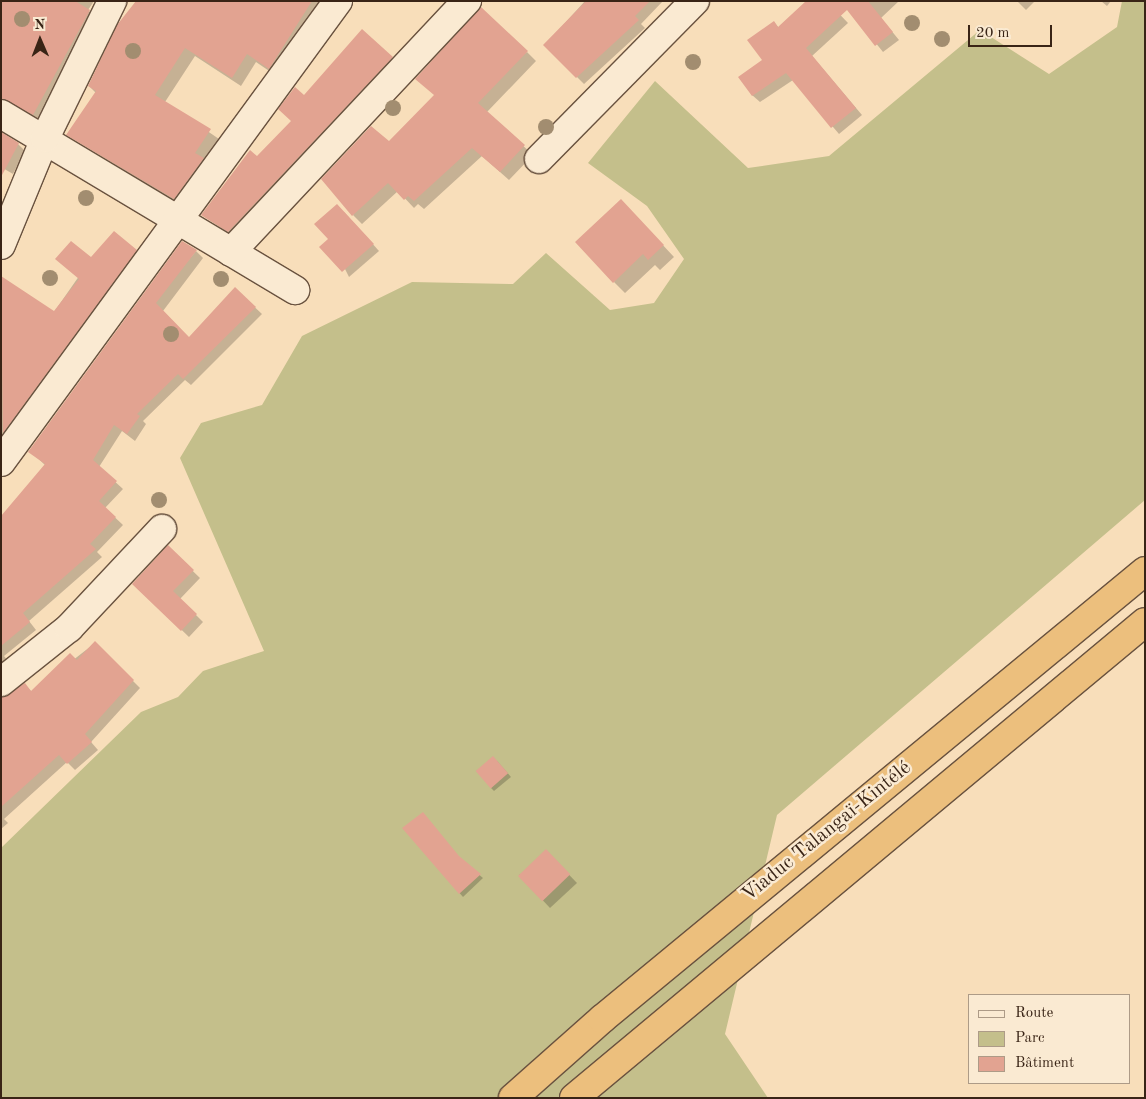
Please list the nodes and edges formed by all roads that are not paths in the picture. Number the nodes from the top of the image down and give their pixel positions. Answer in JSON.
{"nodes":[{"id":1,"x":112,"y":1,"type":"edge"},
{"id":2,"x":338,"y":1,"type":"edge"},
{"id":3,"x":467,"y":1,"type":"edge"},
{"id":4,"x":695,"y":1,"type":"edge"},
{"id":5,"x":1,"y":114,"type":"edge"},
{"id":6,"x":45,"y":138,"type":"junction"},
{"id":7,"x":539,"y":159,"type":"dead end"},
{"id":8,"x":176,"y":220,"type":"junction"},
{"id":9,"x":1,"y":245,"type":"edge"},
{"id":10,"x":231,"y":252,"type":"junction"},
{"id":11,"x":295,"y":290,"type":"dead end"},
{"id":12,"x":1,"y":462,"type":"edge"},
{"id":13,"x":162,"y":529,"type":"dead end"},
{"id":14,"x":1145,"y":571,"type":"edge"},
{"id":15,"x":1145,"y":622,"type":"edge"},
{"id":16,"x":1,"y":682,"type":"edge"},
{"id":17,"x":514,"y":1098,"type":"edge"},
{"id":18,"x":574,"y":1098,"type":"edge"}],
"edges":[{"from":1,"to":6,"type":"street"},
{"from":2,"to":8,"type":"street"},
{"from":3,"to":10,"type":"street"},
{"from":4,"to":7,"type":"street"},
{"from":5,"to":6,"type":"street"},
{"from":6,"to":8,"type":"street"},
{"from":6,"to":9,"type":"street"},
{"from":8,"to":10,"type":"street"},
{"from":8,"to":12,"type":"street"},
{"from":10,"to":11,"type":"street"},
{"from":13,"to":16,"type":"street"},
{"from":14,"to":17,"type":"highway","name":"Viaduc Talangaï-Kintélé"},
{"from":15,"to":18,"type":"highway","name":"Viaduc Talangaï-Kintélé"}]}
